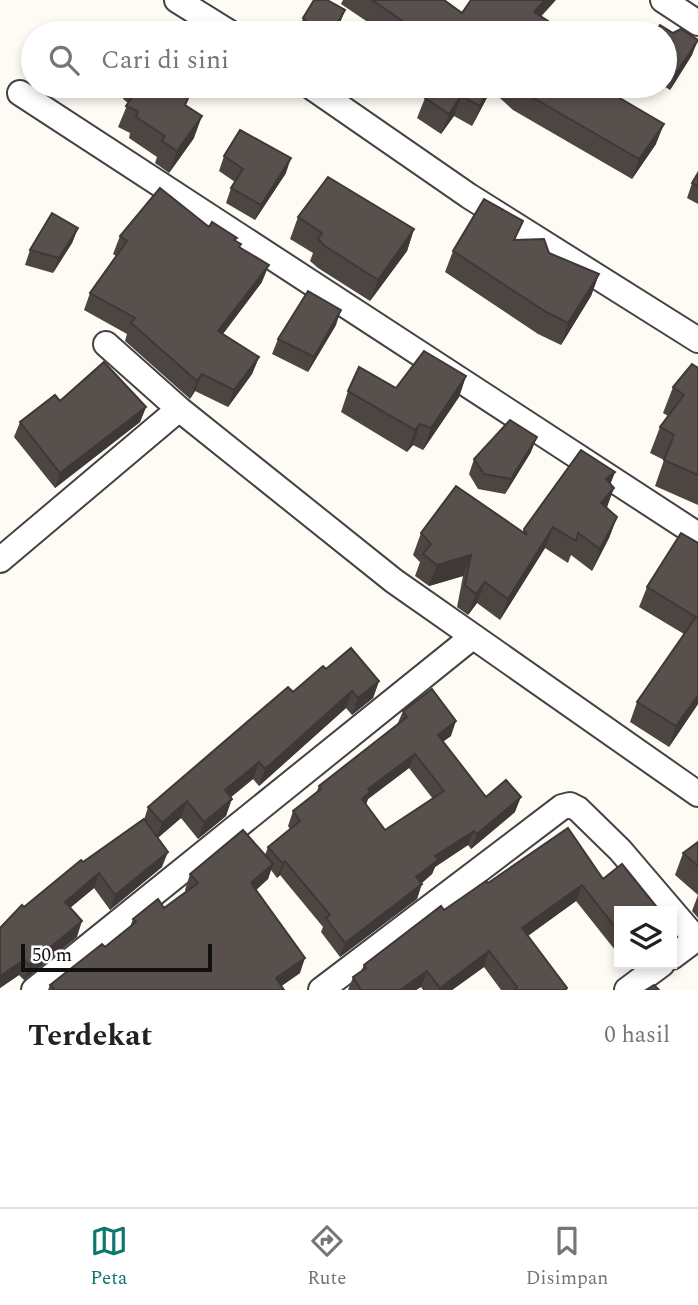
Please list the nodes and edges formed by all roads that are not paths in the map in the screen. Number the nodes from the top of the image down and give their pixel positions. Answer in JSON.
{"nodes":[{"id":1,"x":177,"y":0,"type":"edge"},
{"id":2,"x":663,"y":0,"type":"edge"},
{"id":3,"x":211,"y":21,"type":"edge"},
{"id":4,"x":698,"y":23,"type":"edge"},
{"id":5,"x":28,"y":98,"type":"edge"},
{"id":6,"x":327,"y":98,"type":"edge"},
{"id":7,"x":698,"y":340,"type":"edge"},
{"id":8,"x":106,"y":344,"type":"dead end"},
{"id":9,"x":179,"y":409,"type":"junction"},
{"id":10,"x":698,"y":535,"type":"edge"},
{"id":11,"x":0,"y":560,"type":"edge"},
{"id":12,"x":471,"y":638,"type":"junction"},
{"id":13,"x":698,"y":794,"type":"edge"},
{"id":14,"x":668,"y":906,"type":"edge"},
{"id":15,"x":677,"y":917,"type":"edge"},
{"id":16,"x":677,"y":953,"type":"edge"},
{"id":17,"x":655,"y":969,"type":"edge"},
{"id":18,"x":34,"y":990,"type":"edge"},
{"id":19,"x":321,"y":990,"type":"edge"},
{"id":20,"x":627,"y":990,"type":"edge"}],
"edges":[{"from":1,"to":3,"type":"street"},
{"from":2,"to":4,"type":"street"},
{"from":5,"to":10,"type":"street"},
{"from":6,"to":7,"type":"street"},
{"from":8,"to":9,"type":"street"},
{"from":9,"to":11,"type":"street"},
{"from":9,"to":12,"type":"street"},
{"from":12,"to":13,"type":"street"},
{"from":12,"to":18,"type":"street"},
{"from":14,"to":19,"type":"street"},
{"from":15,"to":16,"type":"street"},
{"from":17,"to":20,"type":"street"}]}
